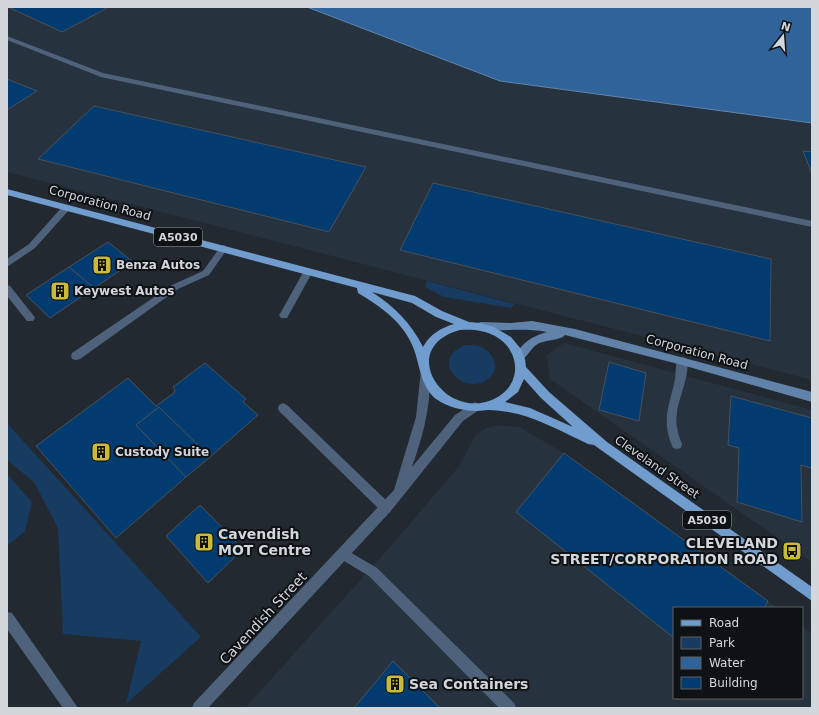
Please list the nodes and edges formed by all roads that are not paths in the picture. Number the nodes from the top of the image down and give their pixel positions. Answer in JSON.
{"nodes":[{"id":1,"x":7,"y":38,"type":"edge"},
{"id":2,"x":7,"y":192,"type":"edge"},
{"id":3,"x":66,"y":208,"type":"junction"},
{"id":4,"x":812,"y":224,"type":"edge"},
{"id":5,"x":224,"y":248,"type":"junction"},
{"id":6,"x":7,"y":264,"type":"edge"},
{"id":7,"x":308,"y":271,"type":"junction"},
{"id":8,"x":349,"y":282,"type":"junction"},
{"id":9,"x":7,"y":290,"type":"edge"},
{"id":10,"x":284,"y":315,"type":"dead end"},
{"id":11,"x":30,"y":318,"type":"dead end"},
{"id":12,"x":466,"y":325,"type":"junction"},
{"id":13,"x":478,"y":326,"type":"junction"},
{"id":14,"x":575,"y":334,"type":"junction"},
{"id":15,"x":76,"y":356,"type":"dead end"},
{"id":16,"x":520,"y":358,"type":"junction"},
{"id":17,"x":682,"y":361,"type":"junction"},
{"id":18,"x":424,"y":368,"type":"junction"},
{"id":19,"x":521,"y":369,"type":"junction"},
{"id":20,"x":812,"y":397,"type":"edge"},
{"id":21,"x":486,"y":406,"type":"junction"},
{"id":22,"x":475,"y":407,"type":"junction"},
{"id":23,"x":283,"y":408,"type":"dead end"},
{"id":24,"x":677,"y":444,"type":"dead end"},
{"id":25,"x":603,"y":446,"type":"junction"},
{"id":26,"x":397,"y":494,"type":"junction"},
{"id":27,"x":386,"y":508,"type":"junction"},
{"id":28,"x":343,"y":554,"type":"junction"},
{"id":29,"x":812,"y":595,"type":"edge"},
{"id":30,"x":7,"y":618,"type":"edge"},
{"id":31,"x":71,"y":708,"type":"edge"},
{"id":32,"x":199,"y":708,"type":"edge"},
{"id":33,"x":509,"y":708,"type":"edge"}],
"edges":[{"from":1,"to":4,"type":"street"},
{"from":2,"to":3,"type":"main road","name":"Corporation Road","number":"A5030"},
{"from":3,"to":5,"type":"main road","name":"Corporation Road","number":"A5030"},
{"from":3,"to":6,"type":"street"},
{"from":5,"to":7,"type":"main road","name":"Corporation Road","number":"A5030"},
{"from":5,"to":15,"type":"street"},
{"from":7,"to":8,"type":"main road","name":"Corporation Road","number":"A5030"},
{"from":7,"to":10,"type":"street"},
{"from":8,"to":12,"type":"main road","name":"Corporation Road","number":"A5030"},
{"from":8,"to":18,"type":"main road","name":"Corporation Road","number":"A5030"},
{"from":9,"to":11,"type":"street"},
{"from":12,"to":13,"type":"main road"},
{"from":12,"to":18,"type":"main road"},
{"from":13,"to":14,"type":"main road","name":"Corporation Road"},
{"from":13,"to":16,"type":"main road"},
{"from":14,"to":16,"type":"main road","name":"Corporation Road"},
{"from":14,"to":17,"type":"main road","name":"Corporation Road"},
{"from":16,"to":19,"type":"main road"},
{"from":17,"to":20,"type":"main road","name":"Corporation Road"},
{"from":17,"to":24,"type":"street"},
{"from":18,"to":22,"type":"main road"},
{"from":18,"to":26,"type":"street","name":"Cavendish Street"},
{"from":19,"to":21,"type":"main road"},
{"from":19,"to":25,"type":"main road","name":"Cleveland Street","number":"A5030"},
{"from":21,"to":22,"type":"main road"},
{"from":21,"to":25,"type":"main road","name":"Cleveland Street","number":"A5030"},
{"from":22,"to":26,"type":"street","name":"Cavendish Street"},
{"from":23,"to":27,"type":"street"},
{"from":25,"to":29,"type":"main road","name":"Cleveland Street","number":"A5030"},
{"from":26,"to":27,"type":"street","name":"Cavendish Street"},
{"from":27,"to":28,"type":"street","name":"Cavendish Street"},
{"from":28,"to":32,"type":"street","name":"Cavendish Street"},
{"from":28,"to":33,"type":"street"},
{"from":30,"to":31,"type":"street"}]}
